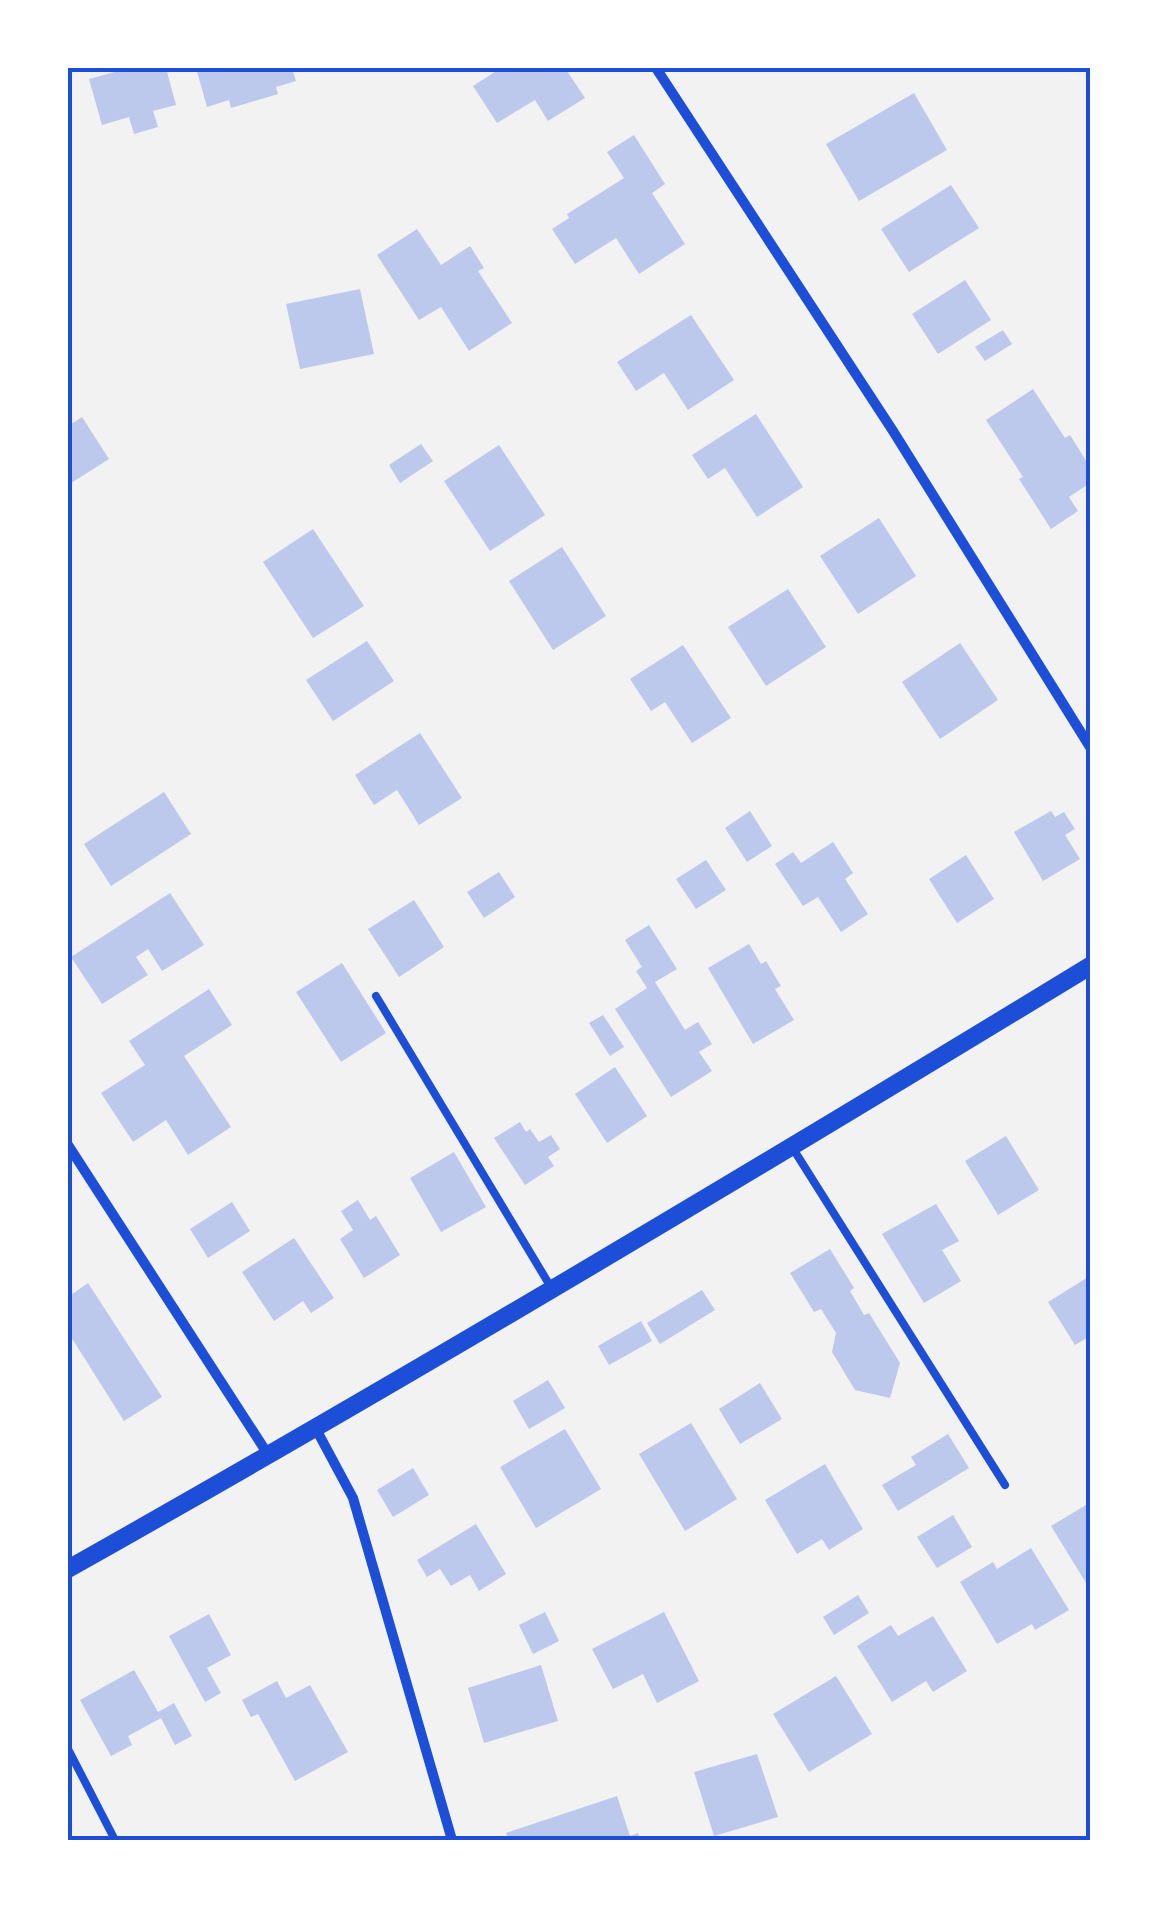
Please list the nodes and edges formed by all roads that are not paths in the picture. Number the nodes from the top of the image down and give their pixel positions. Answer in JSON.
{"nodes":[{"id":1,"x":656,"y":68,"type":"edge"},
{"id":2,"x":1090,"y":747,"type":"edge"},
{"id":3,"x":1090,"y":966,"type":"edge"},
{"id":4,"x":376,"y":996,"type":"dead end"},
{"id":5,"x":68,"y":1145,"type":"edge"},
{"id":6,"x":792,"y":1148,"type":"junction"},
{"id":7,"x":552,"y":1289,"type":"junction"},
{"id":8,"x":316,"y":1429,"type":"junction"},
{"id":9,"x":270,"y":1456,"type":"junction"},
{"id":10,"x":1006,"y":1485,"type":"dead end"},
{"id":11,"x":68,"y":1569,"type":"edge"},
{"id":12,"x":68,"y":1749,"type":"edge"},
{"id":13,"x":115,"y":1840,"type":"edge"},
{"id":14,"x":452,"y":1840,"type":"edge"}],
"edges":[{"from":1,"to":2,"type":"street"},
{"from":3,"to":6,"type":"street"},
{"from":4,"to":7,"type":"lane"},
{"from":5,"to":9,"type":"street"},
{"from":6,"to":7,"type":"street"},
{"from":6,"to":10,"type":"lane"},
{"from":7,"to":8,"type":"street"},
{"from":8,"to":9,"type":"street"},
{"from":8,"to":14,"type":"street"},
{"from":9,"to":11,"type":"street"},
{"from":12,"to":13,"type":"lane"}]}
